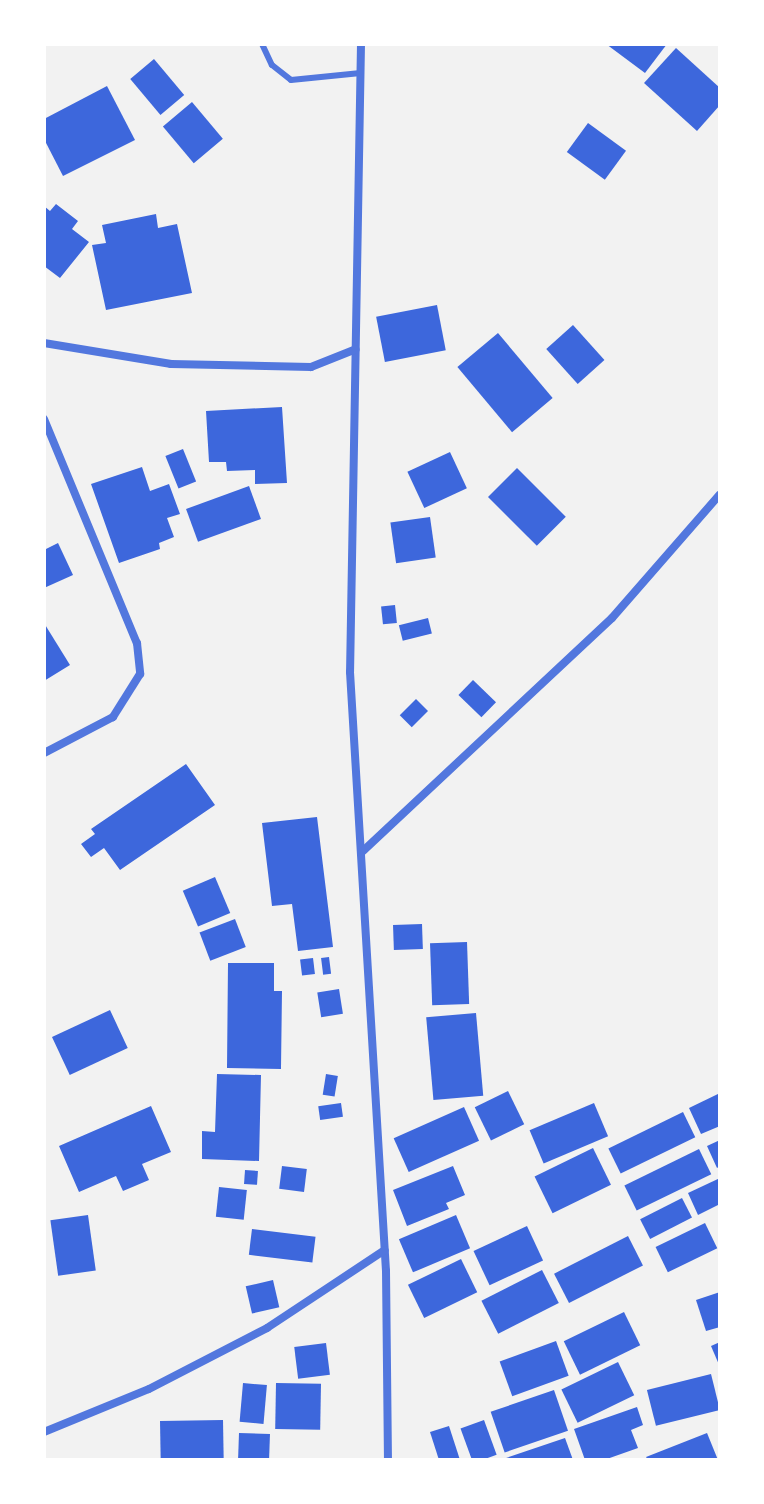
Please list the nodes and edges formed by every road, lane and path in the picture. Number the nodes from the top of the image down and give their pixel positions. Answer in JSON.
{"nodes":[{"id":1,"x":262,"y":44,"type":"edge"},
{"id":2,"x":361,"y":44,"type":"edge"},
{"id":3,"x":361,"y":73,"type":"junction"},
{"id":4,"x":44,"y":343,"type":"edge"},
{"id":5,"x":356,"y":349,"type":"junction"},
{"id":6,"x":44,"y":419,"type":"edge"},
{"id":7,"x":720,"y":494,"type":"edge"},
{"id":8,"x":44,"y":753,"type":"edge"},
{"id":9,"x":363,"y":851,"type":"junction"},
{"id":10,"x":385,"y":1250,"type":"junction"},
{"id":11,"x":44,"y":1432,"type":"edge"},
{"id":12,"x":388,"y":1460,"type":"edge"}],
"edges":[{"from":1,"to":3,"type":"lane"},
{"from":2,"to":3,"type":"street"},
{"from":3,"to":5,"type":"street"},
{"from":4,"to":5,"type":"street"},
{"from":5,"to":9,"type":"street"},
{"from":6,"to":8,"type":"street"},
{"from":7,"to":9,"type":"street"},
{"from":9,"to":10,"type":"street"},
{"from":10,"to":11,"type":"street"},
{"from":10,"to":12,"type":"street"}]}
